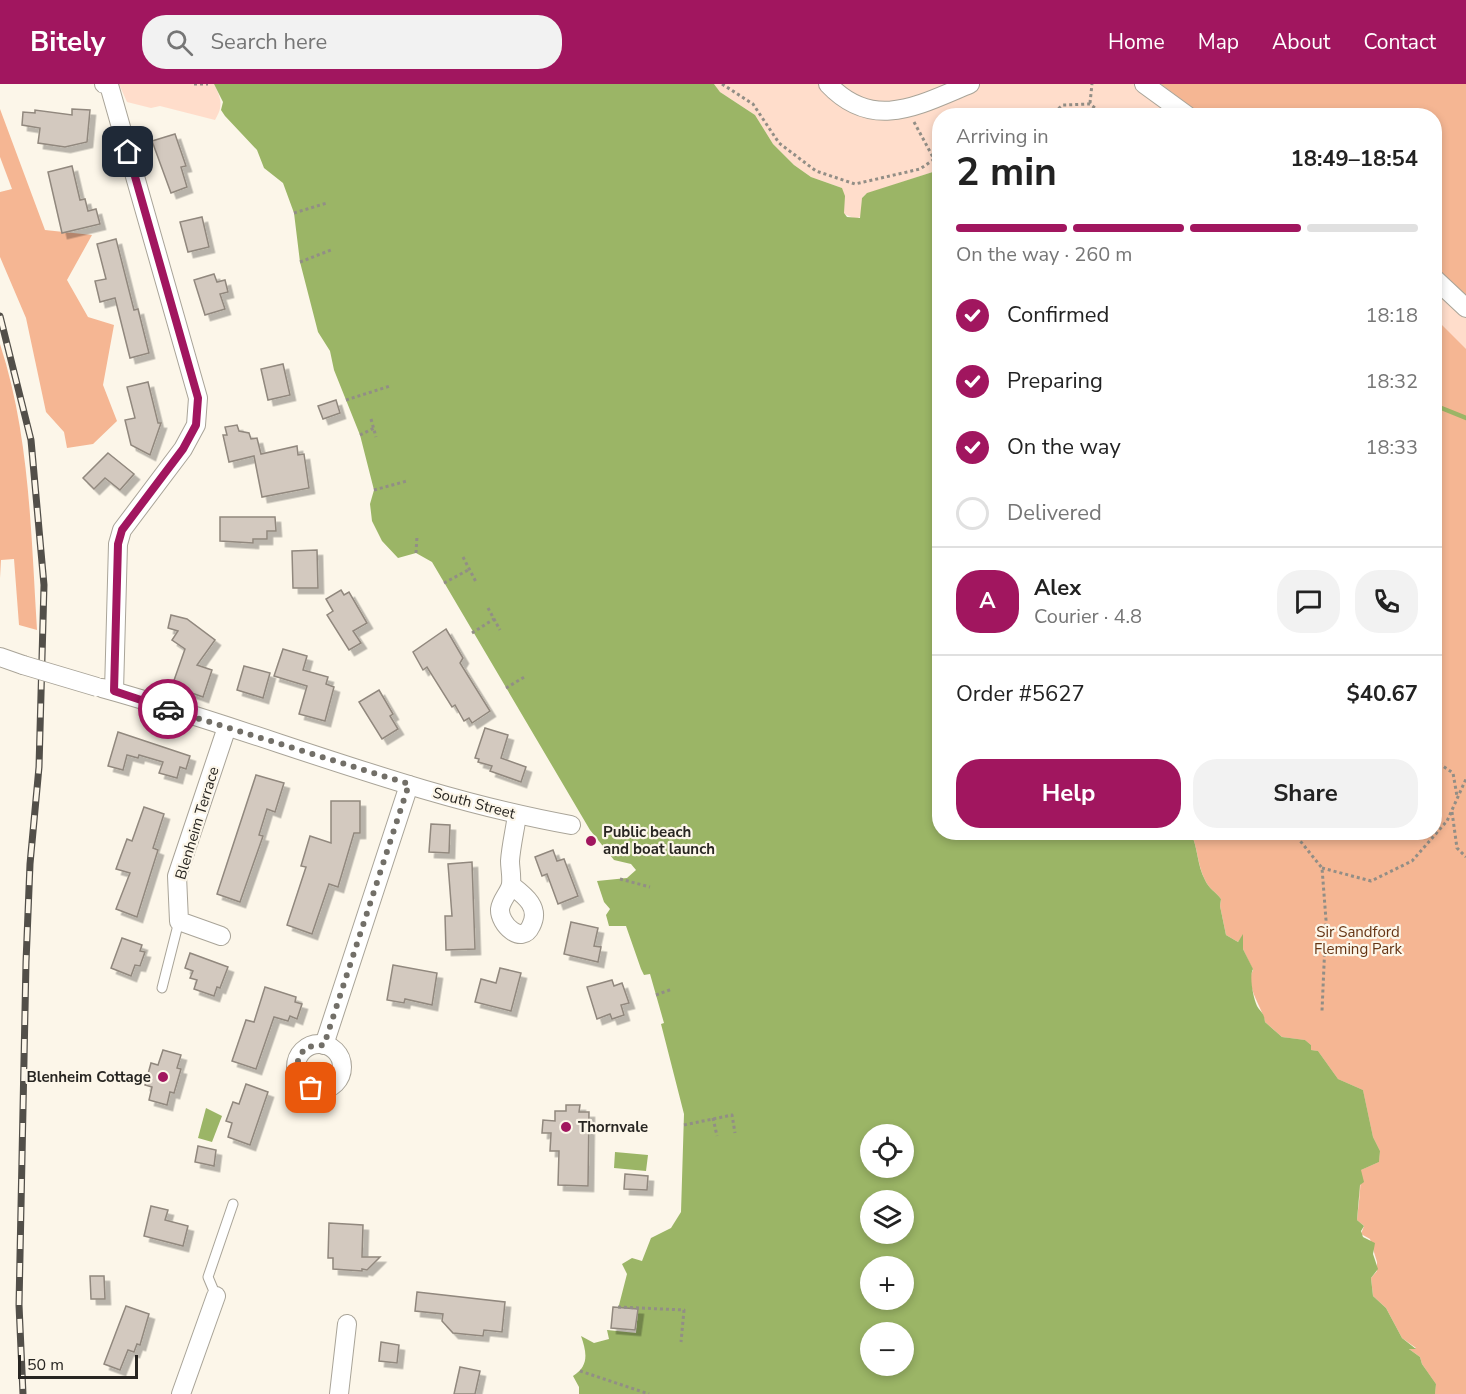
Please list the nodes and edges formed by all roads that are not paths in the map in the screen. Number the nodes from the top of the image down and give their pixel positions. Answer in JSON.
{"nodes":[{"id":1,"x":107,"y":84,"type":"edge"},
{"id":2,"x":828,"y":84,"type":"edge"},
{"id":3,"x":970,"y":84,"type":"edge"},
{"id":4,"x":1144,"y":84,"type":"edge"},
{"id":5,"x":1177,"y":108,"type":"edge"},
{"id":6,"x":1442,"y":286,"type":"edge"},
{"id":7,"x":1466,"y":308,"type":"edge"},
{"id":8,"x":0,"y":657,"type":"edge"},
{"id":9,"x":105,"y":689,"type":"junction"},
{"id":10,"x":226,"y":727,"type":"junction"},
{"id":11,"x":409,"y":784,"type":"junction"},
{"id":12,"x":518,"y":815,"type":"junction"},
{"id":13,"x":572,"y":825,"type":"dead end"},
{"id":14,"x":511,"y":885,"type":"dead end"},
{"id":15,"x":178,"y":921,"type":"junction"},
{"id":16,"x":221,"y":936,"type":"dead end"},
{"id":17,"x":162,"y":988,"type":"dead end"},
{"id":18,"x":324,"y":1045,"type":"dead end"},
{"id":19,"x":233,"y":1204,"type":"dead end"},
{"id":20,"x":216,"y":1296,"type":"joint"},
{"id":21,"x":347,"y":1324,"type":"dead end"},
{"id":22,"x":181,"y":1394,"type":"edge"},
{"id":23,"x":339,"y":1394,"type":"edge"}],
"edges":[{"from":1,"to":9,"type":"street"},
{"from":2,"to":3,"type":"street"},
{"from":4,"to":5,"type":"street"},
{"from":6,"to":7,"type":"street"},
{"from":8,"to":9,"type":"street","name":"South Street","bridge":true},
{"from":9,"to":10,"type":"street","name":"South Street"},
{"from":10,"to":11,"type":"street","name":"South Street"},
{"from":10,"to":15,"type":"street","name":"Blenheim Terrace"},
{"from":11,"to":12,"type":"street","name":"South Street"},
{"from":11,"to":18,"type":"street"},
{"from":12,"to":13,"type":"street","name":"South Street"},
{"from":12,"to":14,"type":"street"},
{"from":15,"to":16,"type":"street"},
{"from":15,"to":17,"type":"lane","name":"Blenheim Terrace"},
{"from":19,"to":20,"type":"lane"},
{"from":20,"to":22,"type":"street"},
{"from":21,"to":23,"type":"street"}]}
